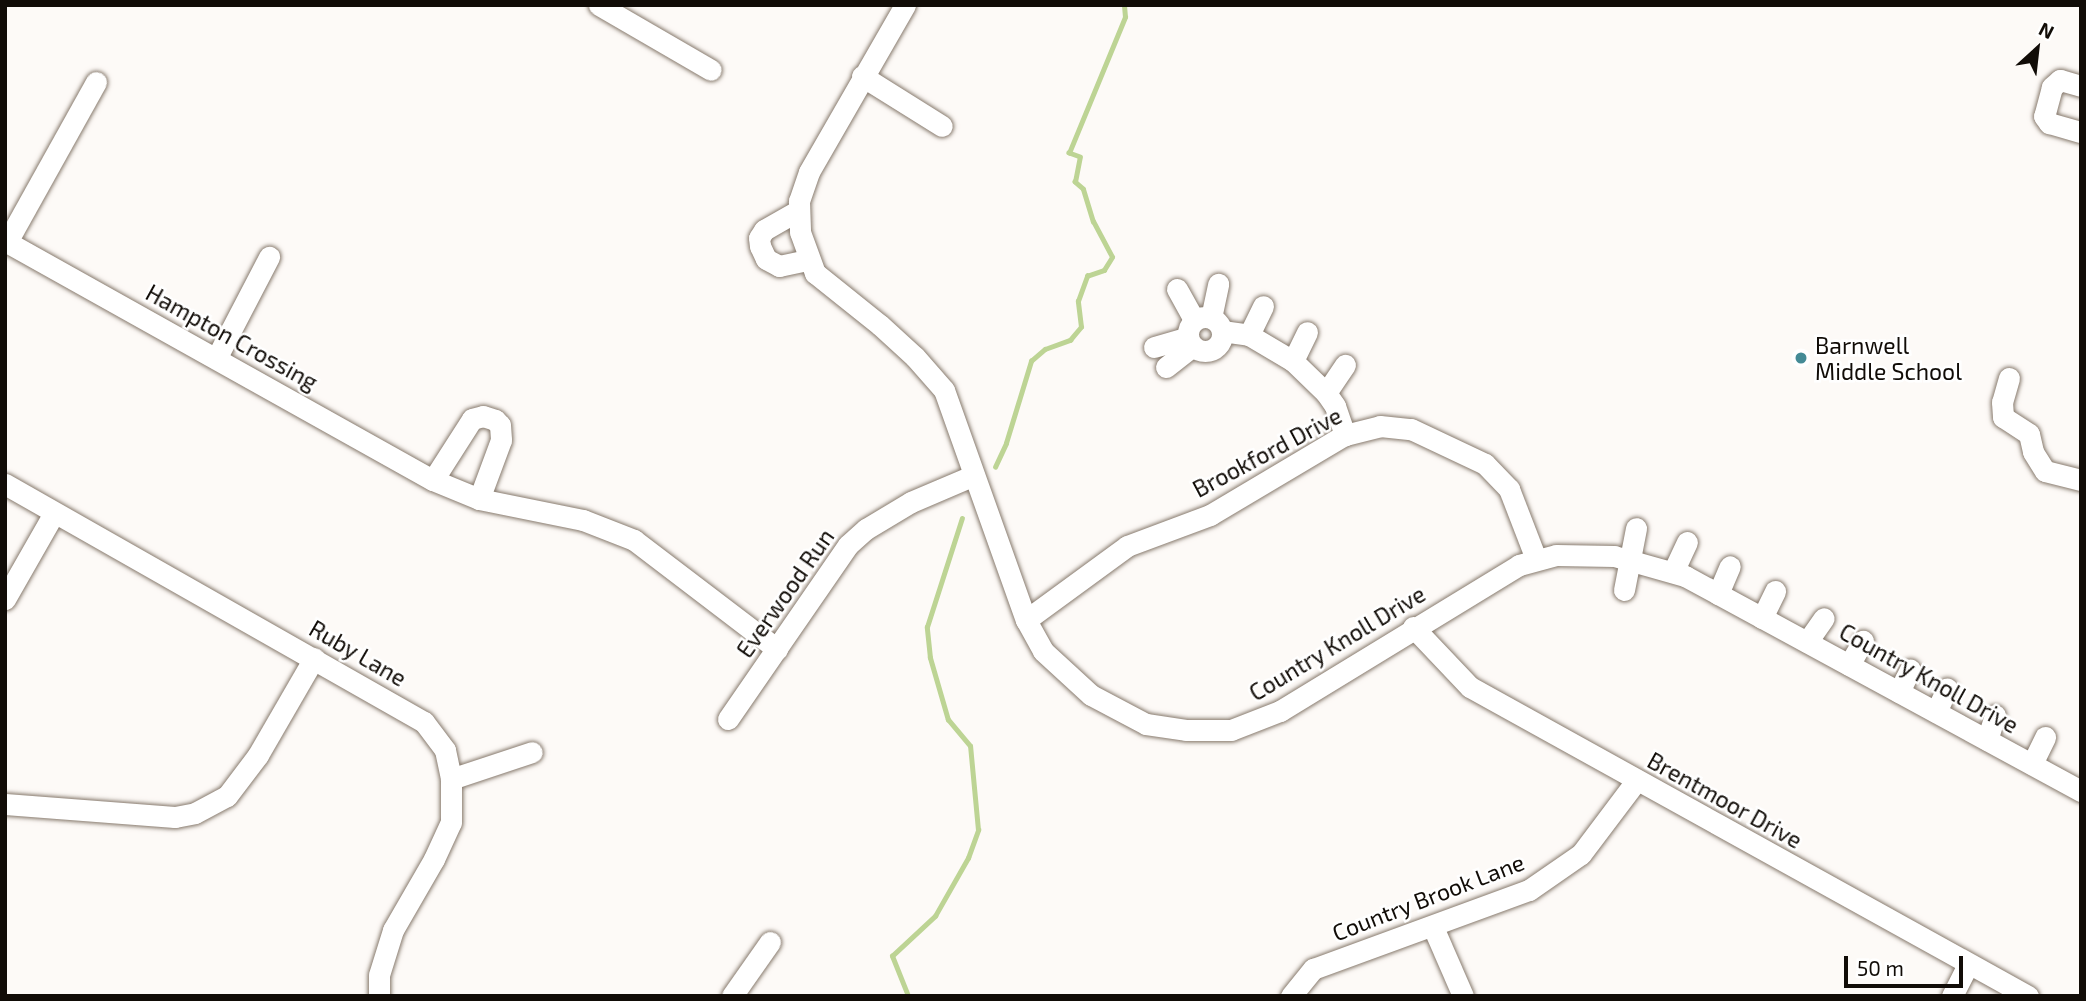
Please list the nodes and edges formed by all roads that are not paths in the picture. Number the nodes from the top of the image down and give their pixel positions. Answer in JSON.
{"nodes":[{"id":1,"x":599,"y":5,"type":"edge"},
{"id":2,"x":905,"y":5,"type":"edge"},
{"id":3,"x":711,"y":70,"type":"dead end"},
{"id":4,"x":862,"y":76,"type":"junction"},
{"id":5,"x":96,"y":82,"type":"dead end"},
{"id":6,"x":2081,"y":86,"type":"edge"},
{"id":7,"x":942,"y":126,"type":"dead end"},
{"id":8,"x":2081,"y":132,"type":"edge"},
{"id":9,"x":800,"y":210,"type":"junction"},
{"id":10,"x":6,"y":241,"type":"edge"},
{"id":11,"x":269,"y":257,"type":"dead end"},
{"id":12,"x":808,"y":260,"type":"junction"},
{"id":13,"x":1218,"y":284,"type":"dead end"},
{"id":14,"x":1177,"y":289,"type":"dead end"},
{"id":15,"x":1263,"y":306,"type":"dead end"},
{"id":16,"x":1202,"y":331,"type":"junction"},
{"id":17,"x":1307,"y":332,"type":"dead end"},
{"id":18,"x":1250,"y":335,"type":"junction"},
{"id":19,"x":1154,"y":347,"type":"dead end"},
{"id":20,"x":216,"y":357,"type":"junction"},
{"id":21,"x":1293,"y":360,"type":"junction"},
{"id":22,"x":1345,"y":365,"type":"dead end"},
{"id":23,"x":1166,"y":367,"type":"dead end"},
{"id":24,"x":2010,"y":378,"type":"dead end"},
{"id":25,"x":1326,"y":393,"type":"junction"},
{"id":26,"x":1345,"y":435,"type":"junction"},
{"id":27,"x":972,"y":476,"type":"junction"},
{"id":28,"x":433,"y":480,"type":"junction"},
{"id":29,"x":2081,"y":480,"type":"edge"},
{"id":30,"x":5,"y":484,"type":"edge"},
{"id":31,"x":479,"y":499,"type":"junction"},
{"id":32,"x":54,"y":513,"type":"junction"},
{"id":33,"x":1636,"y":528,"type":"dead end"},
{"id":34,"x":1687,"y":542,"type":"dead end"},
{"id":35,"x":1536,"y":559,"type":"junction"},
{"id":36,"x":1631,"y":561,"type":"junction"},
{"id":37,"x":1730,"y":566,"type":"dead end"},
{"id":38,"x":1673,"y":572,"type":"junction"},
{"id":39,"x":1624,"y":590,"type":"dead end"},
{"id":40,"x":1775,"y":592,"type":"dead end"},
{"id":41,"x":1718,"y":594,"type":"junction"},
{"id":42,"x":5,"y":599,"type":"edge"},
{"id":43,"x":1762,"y":618,"type":"junction"},
{"id":44,"x":1824,"y":618,"type":"dead end"},
{"id":45,"x":1026,"y":620,"type":"junction"},
{"id":46,"x":1413,"y":627,"type":"junction"},
{"id":47,"x":1863,"y":641,"type":"dead end"},
{"id":48,"x":1807,"y":642,"type":"junction"},
{"id":49,"x":777,"y":649,"type":"junction"},
{"id":50,"x":314,"y":658,"type":"junction"},
{"id":51,"x":1849,"y":665,"type":"junction"},
{"id":52,"x":1910,"y":669,"type":"dead end"},
{"id":53,"x":1947,"y":688,"type":"dead end"},
{"id":54,"x":1899,"y":692,"type":"junction"},
{"id":55,"x":1936,"y":712,"type":"junction"},
{"id":56,"x":1995,"y":715,"type":"dead end"},
{"id":57,"x":728,"y":719,"type":"dead end"},
{"id":58,"x":2045,"y":737,"type":"dead end"},
{"id":59,"x":1987,"y":740,"type":"junction"},
{"id":60,"x":532,"y":752,"type":"dead end"},
{"id":61,"x":2032,"y":764,"type":"junction"},
{"id":62,"x":451,"y":779,"type":"junction"},
{"id":63,"x":1636,"y":780,"type":"junction"},
{"id":64,"x":2077,"y":782,"type":"edge"},
{"id":65,"x":5,"y":804,"type":"edge"},
{"id":66,"x":1433,"y":927,"type":"junction"},
{"id":67,"x":769,"y":942,"type":"dead end"},
{"id":68,"x":1968,"y":965,"type":"junction"},
{"id":69,"x":379,"y":996,"type":"edge"},
{"id":70,"x":732,"y":996,"type":"edge"},
{"id":71,"x":1291,"y":996,"type":"edge"},
{"id":72,"x":1463,"y":996,"type":"edge"},
{"id":73,"x":1952,"y":996,"type":"edge"},
{"id":74,"x":2028,"y":996,"type":"edge"}],
"edges":[{"from":1,"to":3,"type":"street"},
{"from":2,"to":4,"type":"street","name":"Country Knoll Drive"},
{"from":4,"to":7,"type":"street"},
{"from":4,"to":9,"type":"street","name":"Country Knoll Drive"},
{"from":5,"to":10,"type":"street"},
{"from":6,"to":8,"type":"street"},
{"from":9,"to":12,"type":"street","name":"Country Knoll Drive"},
{"from":9,"to":12,"type":"street"},
{"from":10,"to":20,"type":"street","name":"Hampton Crossing"},
{"from":11,"to":20,"type":"street"},
{"from":12,"to":27,"type":"street","name":"Country Knoll Drive"},
{"from":13,"to":16,"type":"street"},
{"from":14,"to":16,"type":"street"},
{"from":15,"to":18,"type":"street"},
{"from":16,"to":18,"type":"street"},
{"from":16,"to":19,"type":"street"},
{"from":16,"to":23,"type":"street"},
{"from":17,"to":21,"type":"street"},
{"from":18,"to":21,"type":"street"},
{"from":20,"to":28,"type":"street","name":"Hampton Crossing"},
{"from":21,"to":25,"type":"street"},
{"from":22,"to":25,"type":"street"},
{"from":24,"to":29,"type":"street"},
{"from":25,"to":26,"type":"street"},
{"from":26,"to":35,"type":"street","name":"Brookford Drive"},
{"from":26,"to":45,"type":"street","name":"Brookford Drive"},
{"from":27,"to":45,"type":"street","name":"Country Knoll Drive"},
{"from":27,"to":49,"type":"street","name":"Everwood Run"},
{"from":28,"to":31,"type":"street","name":"Hampton Crossing"},
{"from":28,"to":31,"type":"street"},
{"from":30,"to":32,"type":"street","name":"Ruby Lane"},
{"from":31,"to":49,"type":"street","name":"Hampton Crossing"},
{"from":32,"to":42,"type":"street"},
{"from":32,"to":50,"type":"street","name":"Ruby Lane"},
{"from":33,"to":36,"type":"street"},
{"from":34,"to":38,"type":"street"},
{"from":35,"to":36,"type":"street","name":"Country Knoll Drive"},
{"from":35,"to":46,"type":"street","name":"Country Knoll Drive"},
{"from":36,"to":38,"type":"street","name":"Country Knoll Drive"},
{"from":36,"to":39,"type":"street"},
{"from":37,"to":41,"type":"street"},
{"from":38,"to":41,"type":"street","name":"Country Knoll Drive"},
{"from":40,"to":43,"type":"street"},
{"from":41,"to":43,"type":"street","name":"Country Knoll Drive"},
{"from":43,"to":48,"type":"street","name":"Country Knoll Drive"},
{"from":44,"to":48,"type":"street"},
{"from":45,"to":46,"type":"street","name":"Country Knoll Drive"},
{"from":46,"to":63,"type":"street","name":"Brentmoor Drive"},
{"from":47,"to":51,"type":"street"},
{"from":48,"to":51,"type":"street","name":"Country Knoll Drive"},
{"from":49,"to":57,"type":"street","name":"Everwood Run"},
{"from":50,"to":62,"type":"street","name":"Ruby Lane"},
{"from":50,"to":65,"type":"street"},
{"from":51,"to":54,"type":"street","name":"Country Knoll Drive"},
{"from":52,"to":54,"type":"street"},
{"from":53,"to":55,"type":"street"},
{"from":54,"to":55,"type":"street","name":"Country Knoll Drive"},
{"from":55,"to":59,"type":"street","name":"Country Knoll Drive"},
{"from":56,"to":59,"type":"street"},
{"from":58,"to":61,"type":"street"},
{"from":59,"to":61,"type":"street","name":"Country Knoll Drive"},
{"from":60,"to":62,"type":"street"},
{"from":61,"to":64,"type":"street","name":"Country Knoll Drive"},
{"from":62,"to":69,"type":"street","name":"Ruby Lane"},
{"from":63,"to":66,"type":"street","name":"Country Brook Lane"},
{"from":63,"to":68,"type":"street","name":"Brentmoor Drive"},
{"from":66,"to":71,"type":"street","name":"Country Brook Lane"},
{"from":66,"to":72,"type":"street"},
{"from":67,"to":70,"type":"street"},
{"from":68,"to":73,"type":"street"},
{"from":68,"to":74,"type":"street","name":"Brentmoor Drive"}]}
